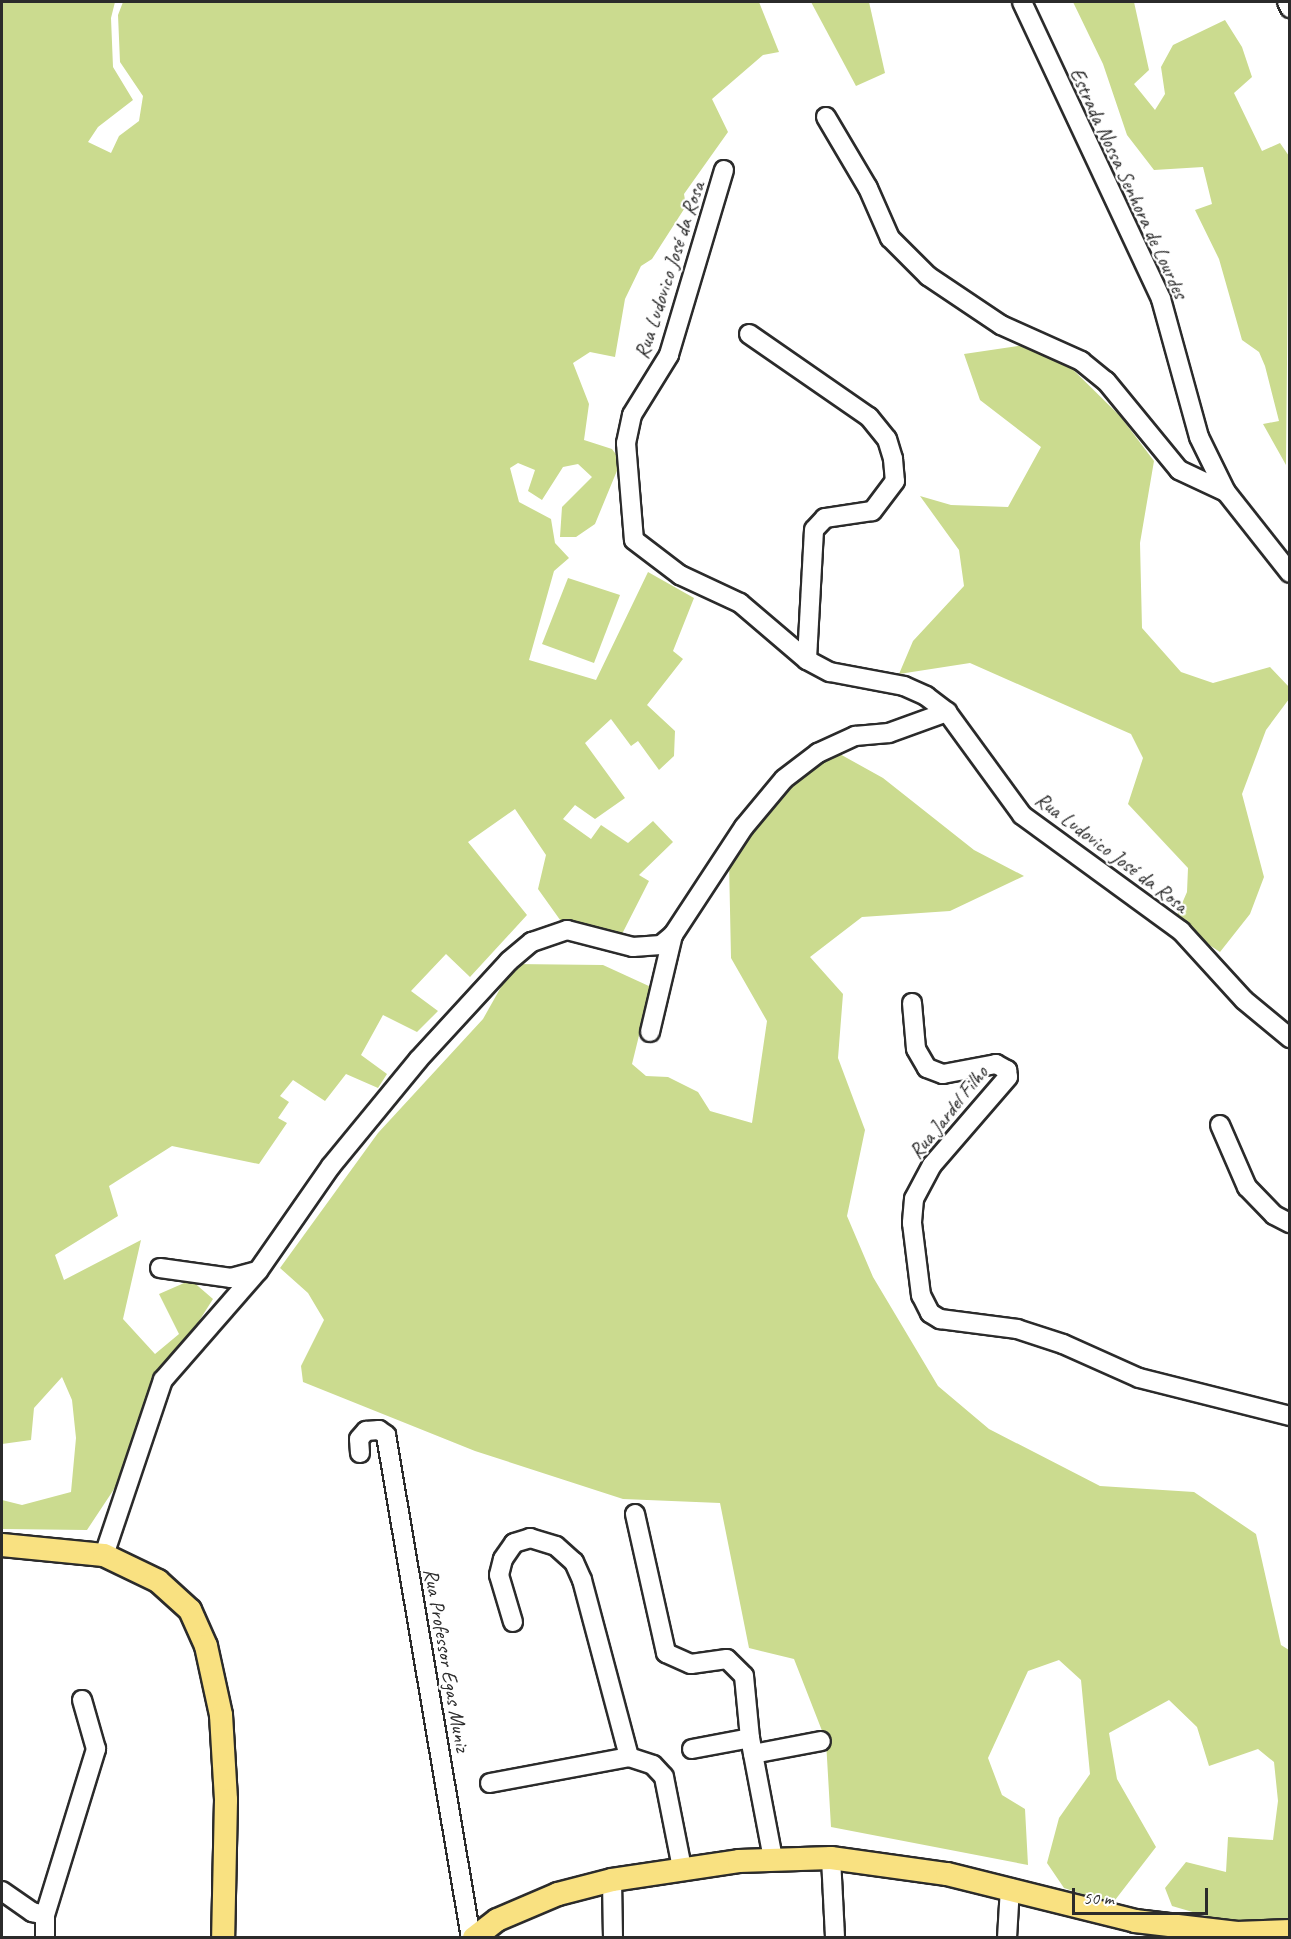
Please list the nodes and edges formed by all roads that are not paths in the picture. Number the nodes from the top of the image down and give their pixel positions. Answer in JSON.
{"nodes":[{"id":1,"x":1022,"y":2,"type":"edge"},
{"id":2,"x":1287,"y":2,"type":"edge"},
{"id":3,"x":1290,"y":8,"type":"edge"},
{"id":4,"x":826,"y":117,"type":"dead end"},
{"id":5,"x":724,"y":170,"type":"dead end"},
{"id":6,"x":749,"y":334,"type":"dead end"},
{"id":7,"x":1226,"y":492,"type":"junction"},
{"id":8,"x":1290,"y":573,"type":"edge"},
{"id":9,"x":807,"y":660,"type":"junction"},
{"id":10,"x":947,"y":712,"type":"junction"},
{"id":11,"x":673,"y":935,"type":"junction"},
{"id":12,"x":912,"y":1003,"type":"dead end"},
{"id":13,"x":650,"y":1032,"type":"dead end"},
{"id":14,"x":1290,"y":1038,"type":"edge"},
{"id":15,"x":1220,"y":1125,"type":"dead end"},
{"id":16,"x":1290,"y":1222,"type":"edge"},
{"id":17,"x":160,"y":1268,"type":"dead end"},
{"id":18,"x":258,"y":1271,"type":"junction"},
{"id":19,"x":1290,"y":1416,"type":"edge"},
{"id":20,"x":360,"y":1453,"type":"dead end"},
{"id":21,"x":635,"y":1514,"type":"dead end"},
{"id":22,"x":2,"y":1545,"type":"edge"},
{"id":23,"x":104,"y":1555,"type":"junction"},
{"id":24,"x":513,"y":1622,"type":"dead end"},
{"id":25,"x":82,"y":1700,"type":"dead end"},
{"id":26,"x":820,"y":1741,"type":"dead end"},
{"id":27,"x":751,"y":1746,"type":"junction"},
{"id":28,"x":692,"y":1749,"type":"dead end"},
{"id":29,"x":629,"y":1757,"type":"junction"},
{"id":30,"x":490,"y":1783,"type":"dead end"},
{"id":31,"x":831,"y":1858,"type":"junction"},
{"id":32,"x":773,"y":1859,"type":"junction"},
{"id":33,"x":682,"y":1868,"type":"junction"},
{"id":34,"x":612,"y":1880,"type":"junction"},
{"id":35,"x":1011,"y":1888,"type":"junction"},
{"id":36,"x":2,"y":1892,"type":"edge"},
{"id":37,"x":45,"y":1915,"type":"junction"},
{"id":38,"x":498,"y":1929,"type":"edge"},
{"id":39,"x":1290,"y":1931,"type":"edge"},
{"id":40,"x":45,"y":1938,"type":"edge"},
{"id":41,"x":224,"y":1938,"type":"edge"},
{"id":42,"x":472,"y":1938,"type":"edge"},
{"id":43,"x":613,"y":1938,"type":"edge"},
{"id":44,"x":836,"y":1938,"type":"edge"},
{"id":45,"x":1007,"y":1938,"type":"edge"}],
"edges":[{"from":1,"to":7,"type":"street","name":"Estrada Nossa Senhora de Lourdes"},
{"from":2,"to":3,"type":"street"},
{"from":4,"to":7,"type":"street"},
{"from":5,"to":9,"type":"street","name":"Rua Ludovico José da Rosa"},
{"from":6,"to":9,"type":"street"},
{"from":7,"to":8,"type":"street","name":"Estrada Nossa Senhora de Lourdes"},
{"from":9,"to":10,"type":"street","name":"Rua Ludovico José da Rosa"},
{"from":10,"to":11,"type":"street"},
{"from":10,"to":14,"type":"street","name":"Rua Ludovico José da Rosa"},
{"from":11,"to":13,"type":"street"},
{"from":11,"to":18,"type":"street"},
{"from":12,"to":19,"type":"street","name":"Rua Jardel Filho"},
{"from":15,"to":16,"type":"street"},
{"from":17,"to":18,"type":"street"},
{"from":18,"to":23,"type":"street"},
{"from":20,"to":42,"type":"street","name":"Rua Professor Egas Muniz"},
{"from":21,"to":27,"type":"street"},
{"from":22,"to":23,"type":"main road"},
{"from":23,"to":41,"type":"main road"},
{"from":24,"to":29,"type":"street"},
{"from":25,"to":37,"type":"street"},
{"from":26,"to":27,"type":"street"},
{"from":27,"to":28,"type":"street"},
{"from":27,"to":32,"type":"street"},
{"from":29,"to":30,"type":"street"},
{"from":29,"to":33,"type":"street"},
{"from":31,"to":32,"type":"main road"},
{"from":31,"to":35,"type":"main road"},
{"from":31,"to":44,"type":"street"},
{"from":32,"to":33,"type":"main road"},
{"from":33,"to":34,"type":"main road"},
{"from":34,"to":38,"type":"main road"},
{"from":34,"to":43,"type":"street"},
{"from":35,"to":39,"type":"main road"},
{"from":35,"to":45,"type":"street"},
{"from":36,"to":37,"type":"street"},
{"from":37,"to":40,"type":"street"},
{"from":38,"to":42,"type":"main road"}]}
